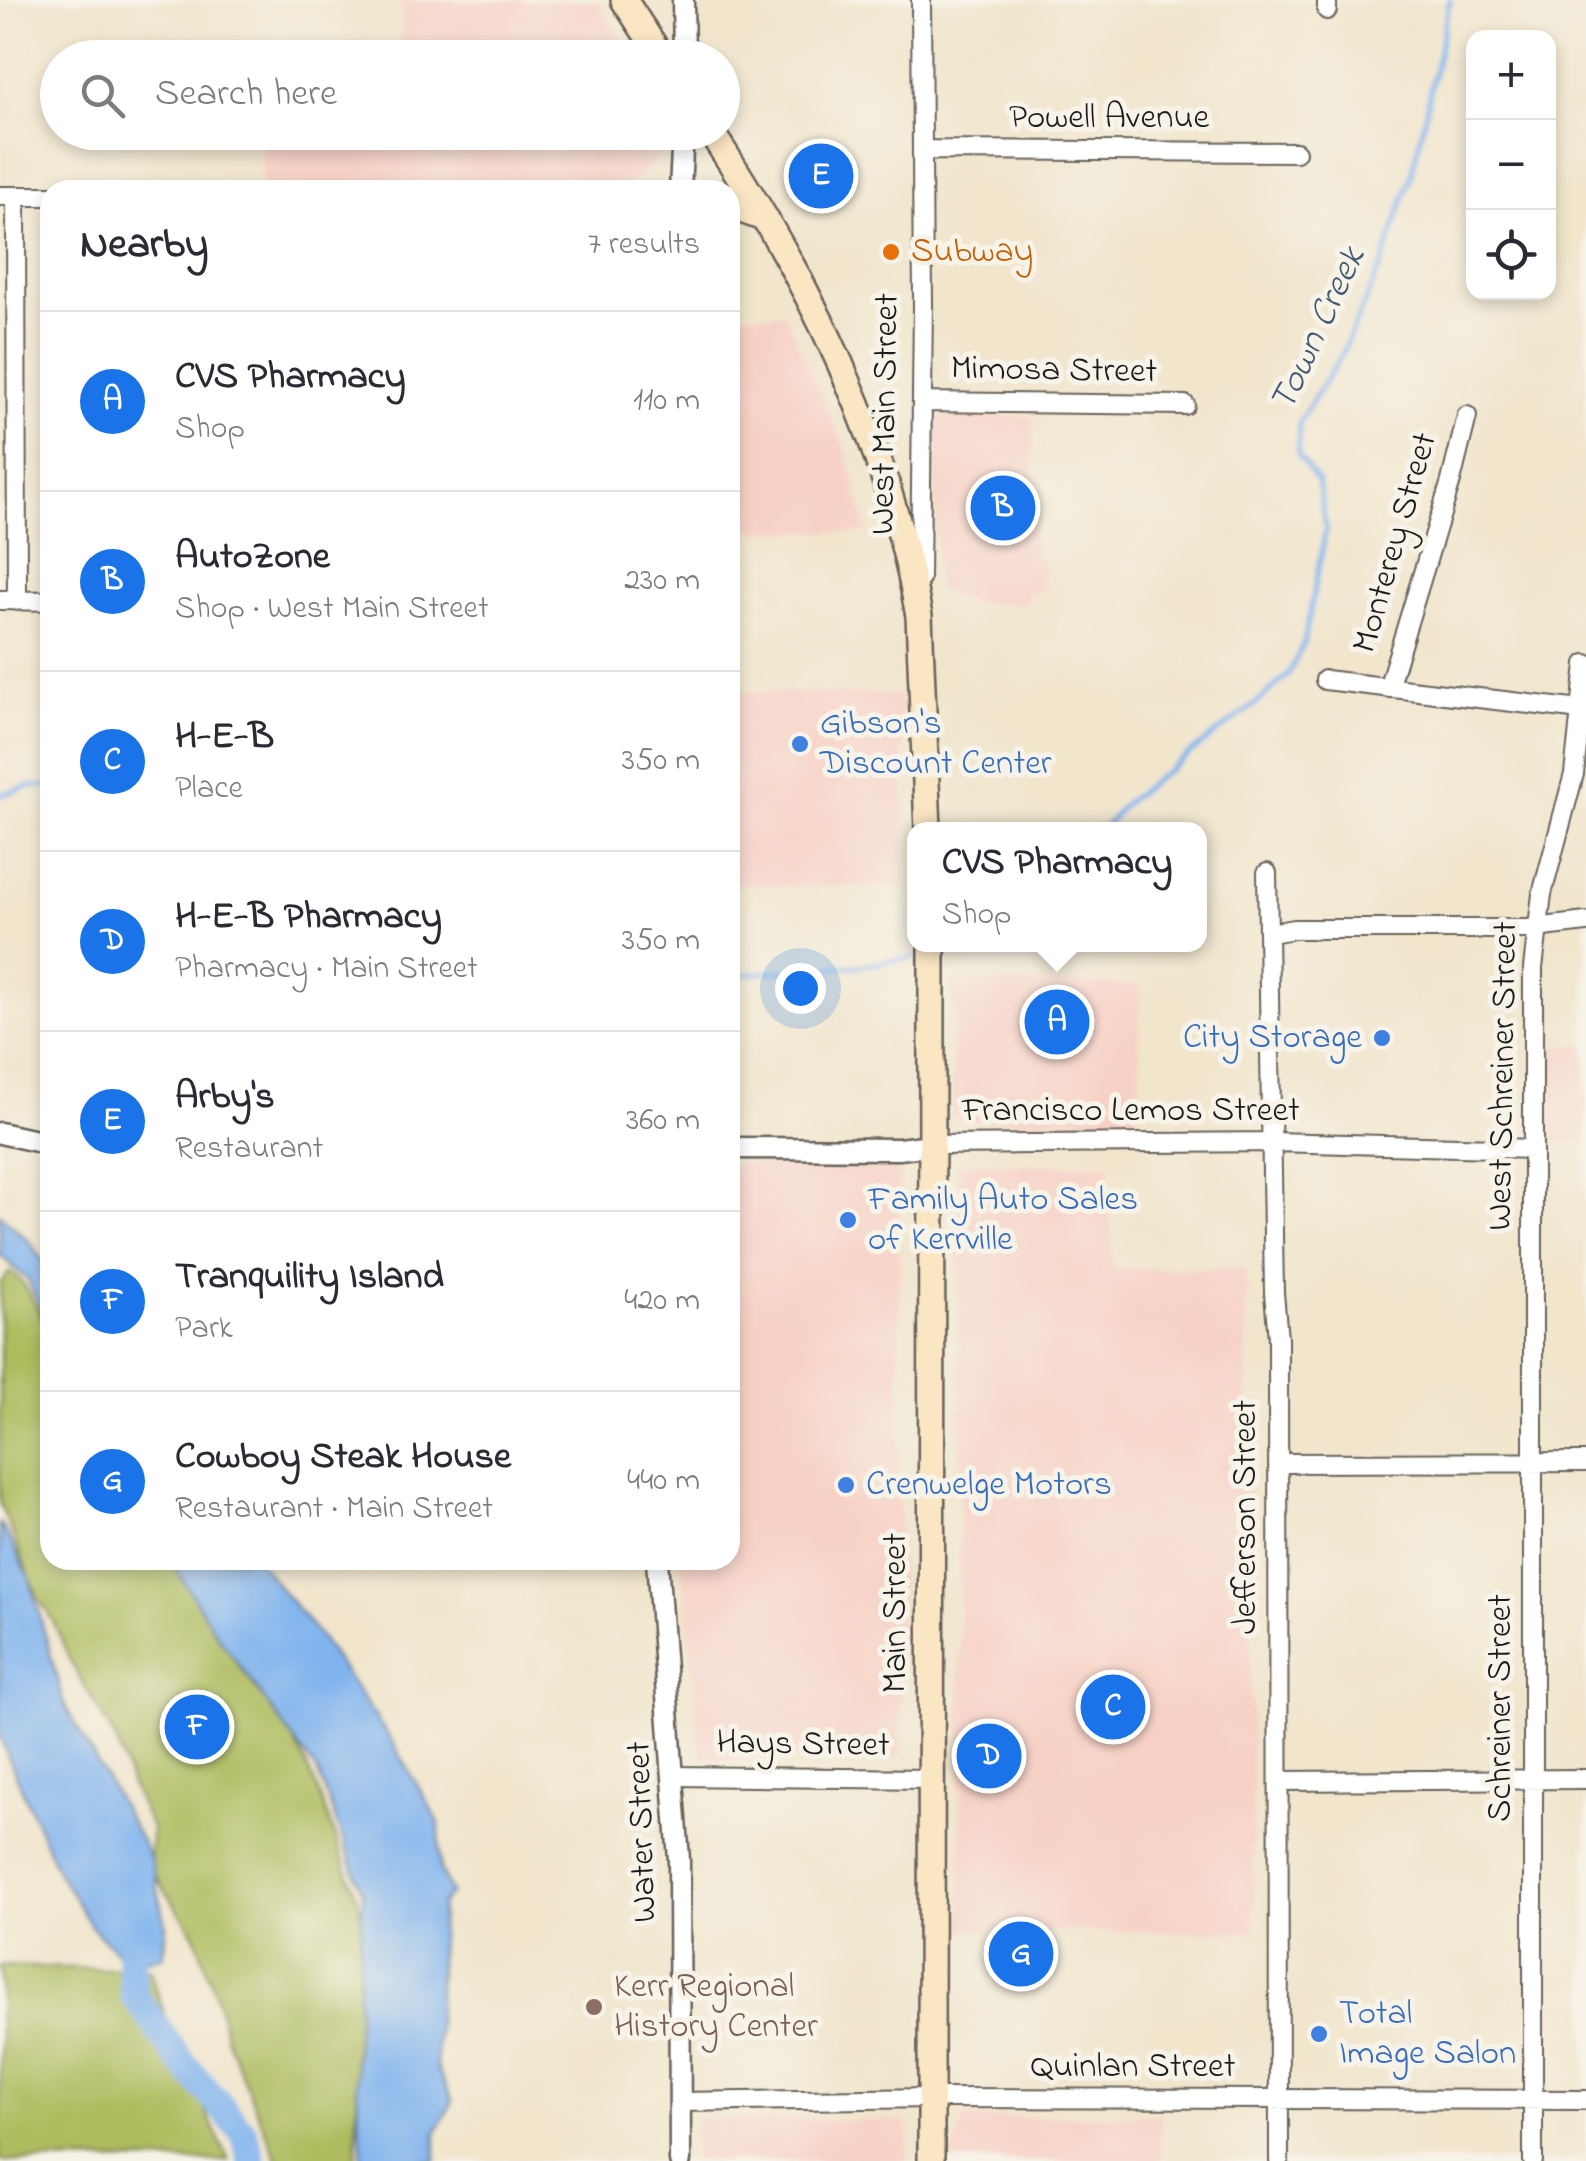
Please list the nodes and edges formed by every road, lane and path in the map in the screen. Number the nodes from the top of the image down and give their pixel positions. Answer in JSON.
{"nodes":[{"id":1,"x":624,"y":0,"type":"edge"},
{"id":2,"x":682,"y":0,"type":"edge"},
{"id":3,"x":922,"y":0,"type":"edge"},
{"id":4,"x":650,"y":40,"type":"edge"},
{"id":5,"x":683,"y":40,"type":"edge"},
{"id":6,"x":682,"y":150,"type":"edge"},
{"id":7,"x":723,"y":150,"type":"edge"},
{"id":8,"x":922,"y":150,"type":"junction"},
{"id":9,"x":1296,"y":152,"type":"dead end"},
{"id":10,"x":681,"y":180,"type":"edge"},
{"id":11,"x":8,"y":196,"type":"edge"},
{"id":12,"x":40,"y":196,"type":"edge"},
{"id":13,"x":740,"y":209,"type":"edge"},
{"id":14,"x":766,"y":218,"type":"junction"},
{"id":15,"x":922,"y":402,"type":"junction"},
{"id":16,"x":1184,"y":405,"type":"dead end"},
{"id":17,"x":1466,"y":416,"type":"dead end"},
{"id":18,"x":40,"y":600,"type":"edge"},
{"id":19,"x":8,"y":601,"type":"edge"},
{"id":20,"x":919,"y":616,"type":"junction"},
{"id":21,"x":1586,"y":664,"type":"edge"},
{"id":22,"x":1325,"y":680,"type":"dead end"},
{"id":23,"x":1388,"y":688,"type":"junction"},
{"id":24,"x":1581,"y":710,"type":"junction"},
{"id":25,"x":928,"y":822,"type":"edge"},
{"id":26,"x":1267,"y":874,"type":"dead end"},
{"id":27,"x":1586,"y":922,"type":"edge"},
{"id":28,"x":1536,"y":927,"type":"junction"},
{"id":29,"x":1270,"y":933,"type":"junction"},
{"id":30,"x":932,"y":952,"type":"edge"},
{"id":31,"x":0,"y":1133,"type":"edge"},
{"id":32,"x":40,"y":1142,"type":"edge"},
{"id":33,"x":1273,"y":1142,"type":"junction"},
{"id":34,"x":931,"y":1146,"type":"junction"},
{"id":35,"x":740,"y":1148,"type":"edge"},
{"id":36,"x":1533,"y":1149,"type":"junction"},
{"id":37,"x":1533,"y":1254,"type":"joint"},
{"id":38,"x":1533,"y":1462,"type":"junction"},
{"id":39,"x":1586,"y":1462,"type":"edge"},
{"id":40,"x":1278,"y":1464,"type":"junction"},
{"id":41,"x":658,"y":1570,"type":"edge"},
{"id":42,"x":675,"y":1776,"type":"junction"},
{"id":43,"x":1533,"y":1778,"type":"junction"},
{"id":44,"x":1586,"y":1778,"type":"edge"},
{"id":45,"x":931,"y":1780,"type":"junction"},
{"id":46,"x":1279,"y":1781,"type":"junction"},
{"id":47,"x":931,"y":2098,"type":"junction"},
{"id":48,"x":1279,"y":2099,"type":"junction"},
{"id":49,"x":1532,"y":2100,"type":"junction"},
{"id":50,"x":1586,"y":2100,"type":"edge"},
{"id":51,"x":679,"y":2102,"type":"junction"},
{"id":52,"x":680,"y":2161,"type":"edge"},
{"id":53,"x":931,"y":2161,"type":"edge"},
{"id":54,"x":1279,"y":2161,"type":"edge"},
{"id":55,"x":1533,"y":2161,"type":"edge"}],
"edges":[{"from":1,"to":4,"type":"main road"},
{"from":2,"to":5,"type":"street"},
{"from":3,"to":8,"type":"street","name":"West Main Street"},
{"from":6,"to":10,"type":"street"},
{"from":7,"to":14,"type":"main road"},
{"from":8,"to":9,"type":"street","name":"Powell Avenue"},
{"from":8,"to":15,"type":"street","name":"West Main Street"},
{"from":11,"to":12,"type":"street"},
{"from":11,"to":19,"type":"street"},
{"from":13,"to":14,"type":"main road"},
{"from":14,"to":20,"type":"main road"},
{"from":15,"to":16,"type":"street","name":"Mimosa Street"},
{"from":15,"to":20,"type":"street","name":"West Main Street"},
{"from":17,"to":23,"type":"street","name":"Monterey Street"},
{"from":18,"to":19,"type":"street"},
{"from":20,"to":25,"type":"main road","name":"West Main Street"},
{"from":21,"to":24,"type":"street","name":"West Schreiner Street"},
{"from":22,"to":23,"type":"street"},
{"from":23,"to":24,"type":"street"},
{"from":24,"to":28,"type":"street","name":"West Schreiner Street"},
{"from":26,"to":29,"type":"street","name":"Jefferson Street"},
{"from":27,"to":28,"type":"street"},
{"from":28,"to":29,"type":"street"},
{"from":28,"to":36,"type":"street","name":"West Schreiner Street"},
{"from":29,"to":33,"type":"street","name":"Jefferson Street"},
{"from":30,"to":34,"type":"main road","name":"Main Street"},
{"from":31,"to":32,"type":"street"},
{"from":33,"to":34,"type":"street","name":"Francisco Lemos Street"},
{"from":33,"to":36,"type":"street","name":"Francisco Lemos Street"},
{"from":33,"to":40,"type":"street","name":"Jefferson Street"},
{"from":34,"to":35,"type":"street","name":"Francisco Lemos Street"},
{"from":34,"to":45,"type":"main road","name":"Main Street"},
{"from":36,"to":37,"type":"street","name":"West Schreiner Street"},
{"from":37,"to":38,"type":"street","name":"Schreiner Street"},
{"from":38,"to":39,"type":"street"},
{"from":38,"to":40,"type":"street"},
{"from":38,"to":43,"type":"street","name":"Schreiner Street"},
{"from":40,"to":46,"type":"street","name":"Jefferson Street"},
{"from":41,"to":42,"type":"street","name":"Water Street"},
{"from":42,"to":45,"type":"street","name":"Hays Street"},
{"from":42,"to":51,"type":"street","name":"Water Street"},
{"from":43,"to":44,"type":"street"},
{"from":43,"to":46,"type":"street"},
{"from":43,"to":49,"type":"street","name":"Schreiner Street"},
{"from":45,"to":47,"type":"main road","name":"Main Street"},
{"from":46,"to":48,"type":"street","name":"Jefferson Street"},
{"from":47,"to":48,"type":"street","name":"Quinlan Street"},
{"from":47,"to":51,"type":"street","name":"Quinlan Street"},
{"from":47,"to":53,"type":"main road","name":"Main Street"},
{"from":48,"to":49,"type":"street","name":"Quinlan Street"},
{"from":48,"to":54,"type":"street","name":"Jefferson Street"},
{"from":49,"to":50,"type":"street","name":"Quinlan Street"},
{"from":49,"to":55,"type":"street","name":"Schreiner Street"},
{"from":51,"to":52,"type":"street","name":"Water Street"}]}
